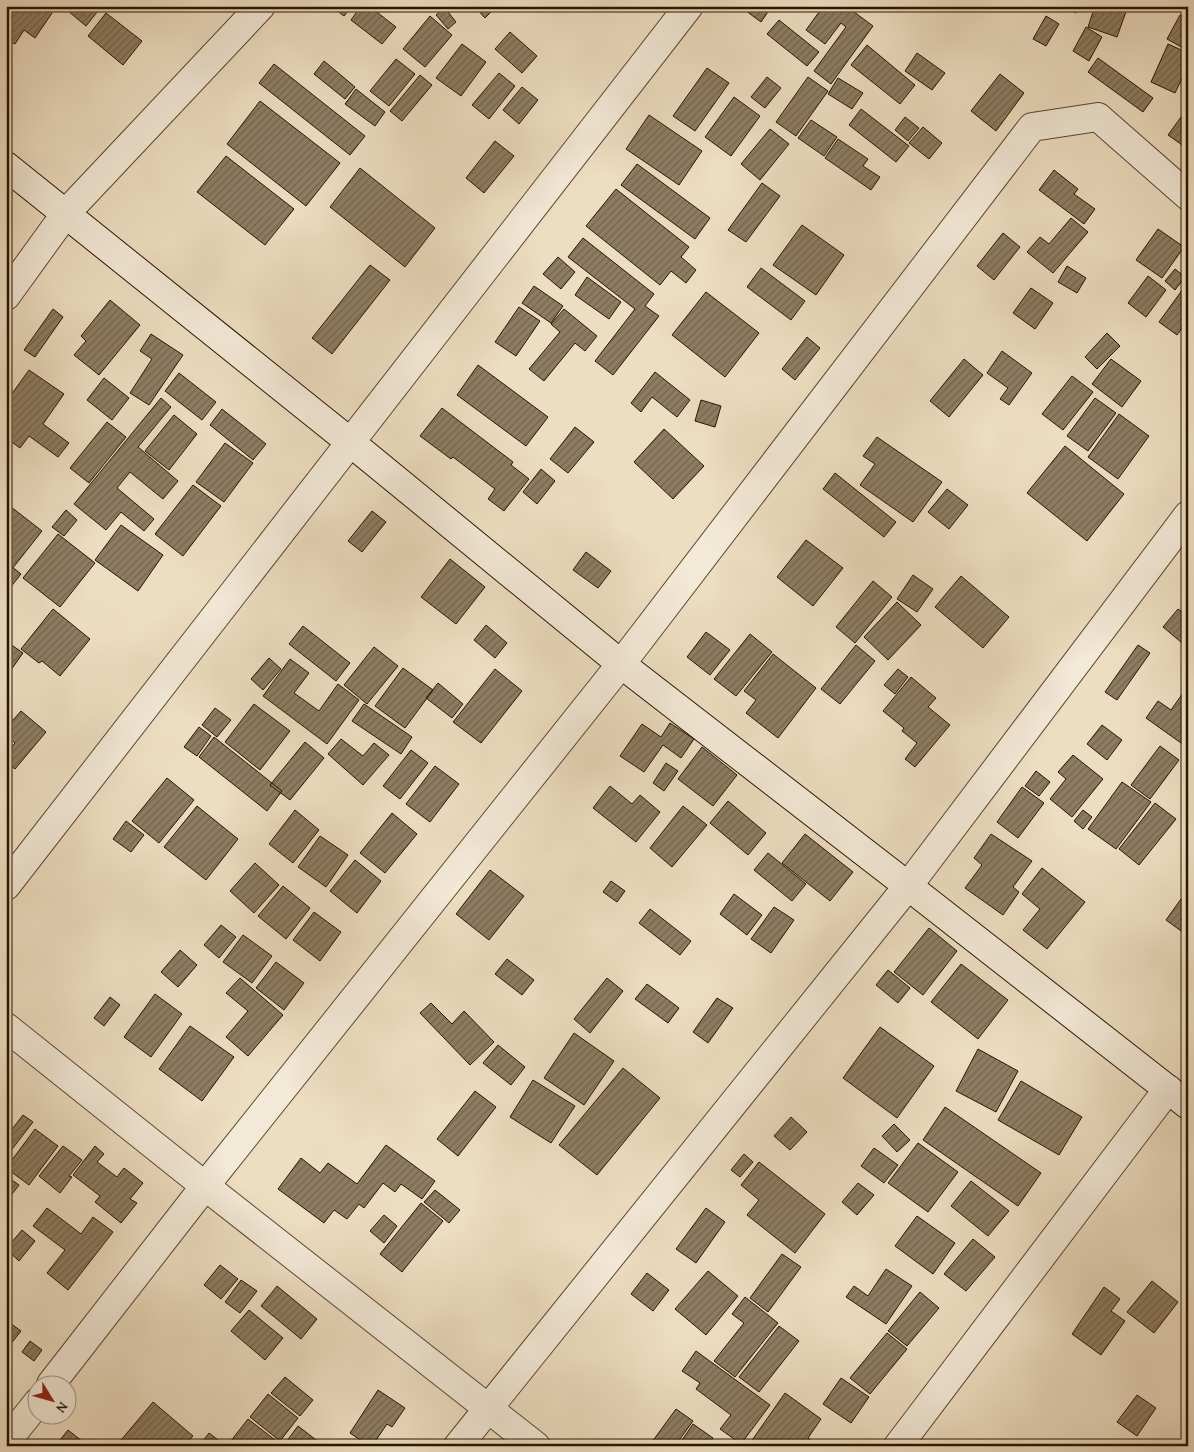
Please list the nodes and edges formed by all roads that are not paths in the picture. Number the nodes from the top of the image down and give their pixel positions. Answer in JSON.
{"nodes":[{"id":1,"x":260,"y":6,"type":"edge"},
{"id":2,"x":689,"y":6,"type":"edge"},
{"id":3,"x":6,"y":166,"type":"edge"},
{"id":4,"x":1188,"y":196,"type":"edge"},
{"id":5,"x":66,"y":213,"type":"junction"},
{"id":6,"x":6,"y":296,"type":"edge"},
{"id":7,"x":350,"y":442,"type":"junction"},
{"id":8,"x":1188,"y":515,"type":"edge"},
{"id":9,"x":621,"y":664,"type":"junction"},
{"id":10,"x":6,"y":886,"type":"edge"},
{"id":11,"x":908,"y":886,"type":"junction"},
{"id":12,"x":6,"y":1027,"type":"edge"},
{"id":13,"x":1178,"y":1097,"type":"edge"},
{"id":14,"x":206,"y":1186,"type":"junction"},
{"id":15,"x":59,"y":1374,"type":"edge"},
{"id":16,"x":489,"y":1408,"type":"junction"},
{"id":17,"x":28,"y":1414,"type":"edge"},
{"id":18,"x":6,"y":1442,"type":"edge"},
{"id":19,"x":458,"y":1446,"type":"edge"},
{"id":20,"x":536,"y":1446,"type":"edge"},
{"id":21,"x":898,"y":1446,"type":"edge"}],
"edges":[{"from":1,"to":5,"type":"street"},
{"from":2,"to":7,"type":"street"},
{"from":3,"to":5,"type":"street"},
{"from":4,"to":9,"type":"street"},
{"from":5,"to":6,"type":"street"},
{"from":5,"to":7,"type":"street"},
{"from":7,"to":9,"type":"street"},
{"from":7,"to":10,"type":"street"},
{"from":8,"to":11,"type":"street"},
{"from":9,"to":11,"type":"street"},
{"from":9,"to":14,"type":"street"},
{"from":11,"to":13,"type":"street"},
{"from":11,"to":16,"type":"street"},
{"from":12,"to":14,"type":"street"},
{"from":13,"to":21,"type":"street"},
{"from":14,"to":15,"type":"street"},
{"from":14,"to":16,"type":"street"},
{"from":16,"to":19,"type":"street"},
{"from":16,"to":20,"type":"street"},
{"from":17,"to":18,"type":"street"}]}
